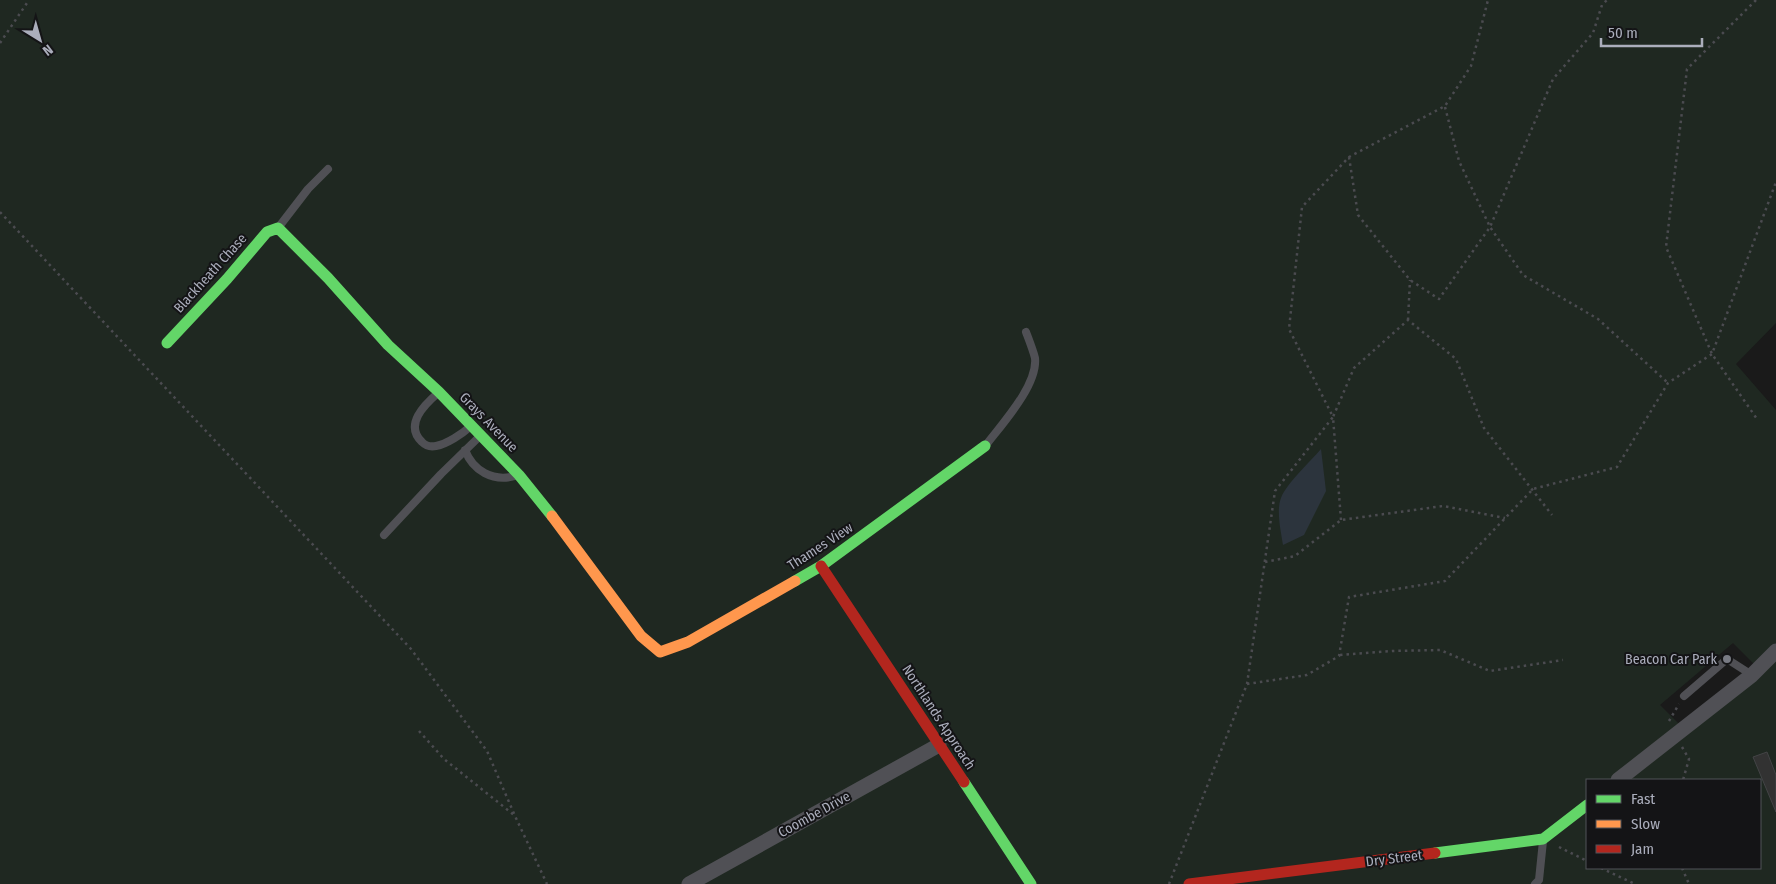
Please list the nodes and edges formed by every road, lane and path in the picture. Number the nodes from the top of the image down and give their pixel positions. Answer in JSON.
{"nodes":[{"id":1,"x":29,"y":0,"type":"edge"},
{"id":2,"x":1488,"y":0,"type":"edge"},
{"id":3,"x":1607,"y":0,"type":"edge"},
{"id":4,"x":1756,"y":0,"type":"edge"},
{"id":5,"x":0,"y":43,"type":"edge"},
{"id":6,"x":1445,"y":106,"type":"junction"},
{"id":7,"x":1349,"y":157,"type":"junction"},
{"id":8,"x":328,"y":169,"type":"dead end"},
{"id":9,"x":1776,"y":182,"type":"edge"},
{"id":10,"x":0,"y":212,"type":"edge"},
{"id":11,"x":1490,"y":227,"type":"junction"},
{"id":12,"x":278,"y":228,"type":"junction"},
{"id":13,"x":1410,"y":280,"type":"junction"},
{"id":14,"x":1408,"y":320,"type":"junction"},
{"id":15,"x":1026,"y":332,"type":"dead end"},
{"id":16,"x":168,"y":343,"type":"dead end"},
{"id":17,"x":1712,"y":354,"type":"junction"},
{"id":18,"x":1668,"y":383,"type":"junction"},
{"id":19,"x":439,"y":392,"type":"junction"},
{"id":20,"x":1333,"y":417,"type":"junction"},
{"id":21,"x":1757,"y":419,"type":"dead end"},
{"id":22,"x":472,"y":425,"type":"junction"},
{"id":23,"x":482,"y":435,"type":"junction"},
{"id":24,"x":985,"y":446,"type":"joint"},
{"id":25,"x":465,"y":450,"type":"junction"},
{"id":26,"x":519,"y":475,"type":"junction"},
{"id":27,"x":1533,"y":489,"type":"junction"},
{"id":28,"x":1552,"y":515,"type":"dead end"},
{"id":29,"x":1505,"y":518,"type":"junction"},
{"id":30,"x":1341,"y":520,"type":"junction"},
{"id":31,"x":384,"y":535,"type":"dead end"},
{"id":32,"x":1265,"y":562,"type":"junction"},
{"id":33,"x":821,"y":566,"type":"junction"},
{"id":34,"x":1776,"y":651,"type":"edge"},
{"id":35,"x":660,"y":652,"type":"joint"},
{"id":36,"x":1339,"y":656,"type":"junction"},
{"id":37,"x":1563,"y":660,"type":"dead end"},
{"id":38,"x":1752,"y":675,"type":"junction"},
{"id":39,"x":1247,"y":684,"type":"junction"},
{"id":40,"x":1684,"y":696,"type":"dead end"},
{"id":41,"x":419,"y":731,"type":"dead end"},
{"id":42,"x":939,"y":745,"type":"junction"},
{"id":43,"x":1619,"y":779,"type":"edge"},
{"id":44,"x":1586,"y":806,"type":"edge"},
{"id":45,"x":515,"y":816,"type":"junction"},
{"id":46,"x":1543,"y":839,"type":"junction"},
{"id":47,"x":1586,"y":860,"type":"edge"},
{"id":48,"x":1604,"y":869,"type":"edge"},
{"id":49,"x":1682,"y":869,"type":"edge"},
{"id":50,"x":548,"y":884,"type":"edge"},
{"id":51,"x":689,"y":884,"type":"edge"},
{"id":52,"x":1031,"y":884,"type":"edge"},
{"id":53,"x":1169,"y":884,"type":"edge"},
{"id":54,"x":1189,"y":884,"type":"edge"},
{"id":55,"x":1536,"y":884,"type":"edge"},
{"id":56,"x":1635,"y":884,"type":"edge"},
{"id":57,"x":1689,"y":884,"type":"edge"}],
"edges":[{"from":1,"to":5,"type":"path"},
{"from":2,"to":6,"type":"path"},
{"from":3,"to":11,"type":"path"},
{"from":4,"to":17,"type":"path"},
{"from":6,"to":7,"type":"path"},
{"from":6,"to":11,"type":"path"},
{"from":7,"to":13,"type":"path"},
{"from":7,"to":20,"type":"path"},
{"from":8,"to":12,"type":"lane"},
{"from":9,"to":17,"type":"path"},
{"from":10,"to":45,"type":"path"},
{"from":11,"to":13,"type":"path"},
{"from":11,"to":18,"type":"path"},
{"from":12,"to":16,"type":"street","name":"Blackheath Chase"},
{"from":12,"to":19,"type":"street","name":"Grays Avenue"},
{"from":13,"to":14,"type":"path"},
{"from":14,"to":20,"type":"path"},
{"from":14,"to":27,"type":"path"},
{"from":15,"to":24,"type":"lane"},
{"from":17,"to":18,"type":"path"},
{"from":17,"to":21,"type":"path"},
{"from":18,"to":27,"type":"path"},
{"from":19,"to":22,"type":"street","name":"Grays Avenue"},
{"from":19,"to":22,"type":"lane"},
{"from":20,"to":30,"type":"path"},
{"from":20,"to":32,"type":"path"},
{"from":22,"to":23,"type":"street","name":"Grays Avenue"},
{"from":23,"to":25,"type":"lane"},
{"from":23,"to":26,"type":"street","name":"Grays Avenue"},
{"from":24,"to":33,"type":"street","name":"Thames View"},
{"from":25,"to":26,"type":"lane"},
{"from":25,"to":31,"type":"lane"},
{"from":26,"to":35,"type":"street","name":"Grays Avenue"},
{"from":27,"to":28,"type":"path"},
{"from":27,"to":29,"type":"path"},
{"from":29,"to":30,"type":"path"},
{"from":29,"to":36,"type":"path"},
{"from":30,"to":32,"type":"path"},
{"from":32,"to":39,"type":"path"},
{"from":33,"to":35,"type":"street","name":"Thames View"},
{"from":33,"to":42,"type":"street","name":"Northlands Approach"},
{"from":34,"to":38,"type":"street"},
{"from":36,"to":37,"type":"path"},
{"from":36,"to":39,"type":"path"},
{"from":38,"to":40,"type":"lane"},
{"from":38,"to":43,"type":"street"},
{"from":39,"to":53,"type":"path"},
{"from":41,"to":45,"type":"path"},
{"from":42,"to":51,"type":"street","name":"Coombe Drive"},
{"from":42,"to":52,"type":"street","name":"Northlands Approach"},
{"from":44,"to":46,"type":"street"},
{"from":45,"to":50,"type":"path"},
{"from":46,"to":47,"type":"path"},
{"from":46,"to":54,"type":"street","name":"Dry Street"},
{"from":46,"to":55,"type":"lane"},
{"from":48,"to":56,"type":"path"},
{"from":49,"to":57,"type":"path"}]}
